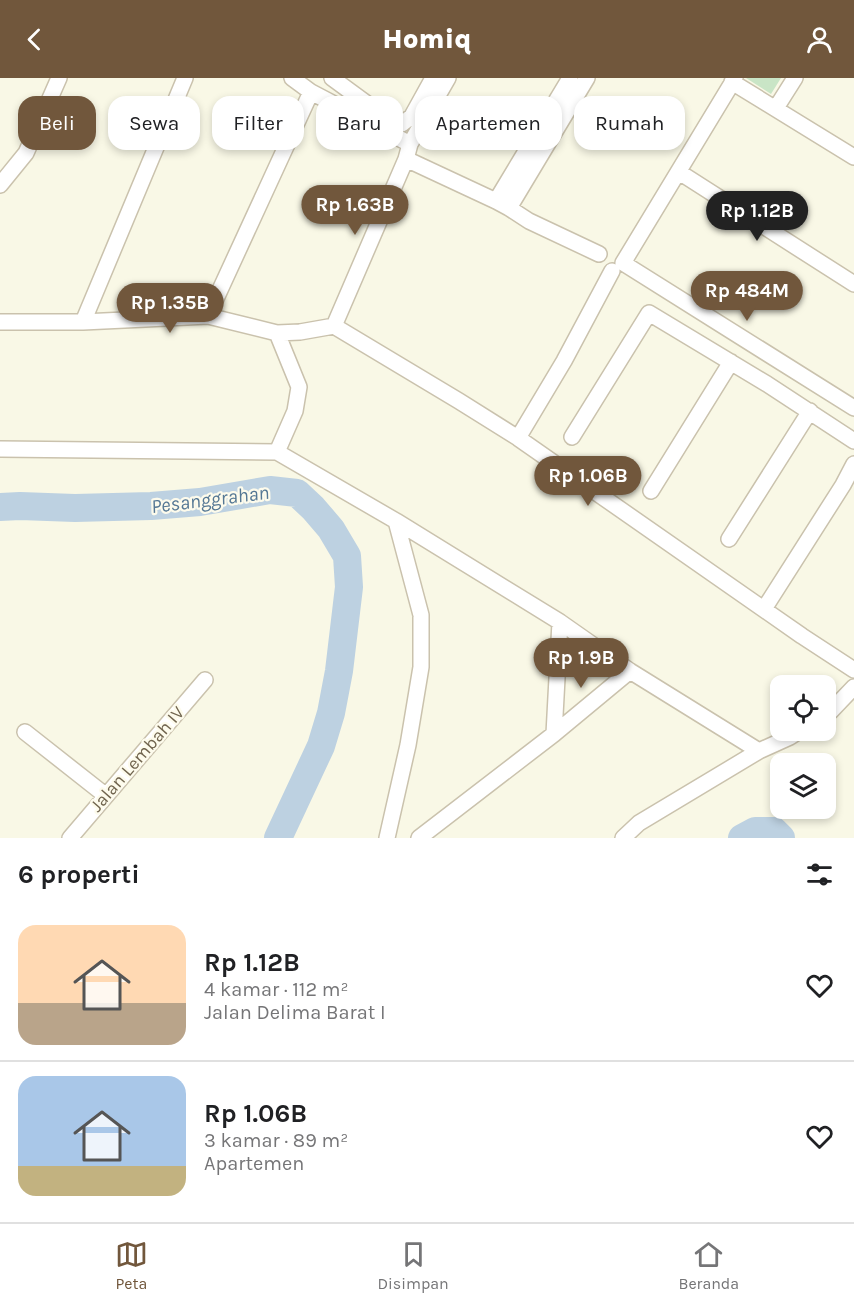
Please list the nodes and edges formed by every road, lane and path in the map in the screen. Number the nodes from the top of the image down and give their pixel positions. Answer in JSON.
{"nodes":[{"id":1,"x":58,"y":78,"type":"edge"},
{"id":2,"x":185,"y":78,"type":"edge"},
{"id":3,"x":292,"y":78,"type":"edge"},
{"id":4,"x":332,"y":78,"type":"edge"},
{"id":5,"x":433,"y":78,"type":"edge"},
{"id":6,"x":448,"y":78,"type":"edge"},
{"id":7,"x":570,"y":78,"type":"edge"},
{"id":8,"x":587,"y":78,"type":"edge"},
{"id":9,"x":795,"y":78,"type":"edge"},
{"id":10,"x":734,"y":80,"type":"edge"},
{"id":11,"x":311,"y":92,"type":"junction"},
{"id":12,"x":776,"y":108,"type":"junction"},
{"id":13,"x":408,"y":152,"type":"junction"},
{"id":14,"x":854,"y":157,"type":"edge"},
{"id":15,"x":679,"y":172,"type":"junction"},
{"id":16,"x":0,"y":185,"type":"edge"},
{"id":17,"x":503,"y":205,"type":"junction"},
{"id":18,"x":599,"y":254,"type":"dead end"},
{"id":19,"x":612,"y":271,"type":"dead end"},
{"id":20,"x":854,"y":284,"type":"edge"},
{"id":21,"x":208,"y":316,"type":"junction"},
{"id":22,"x":0,"y":322,"type":"edge"},
{"id":23,"x":83,"y":322,"type":"junction"},
{"id":24,"x":334,"y":326,"type":"junction"},
{"id":25,"x":277,"y":333,"type":"junction"},
{"id":26,"x":731,"y":362,"type":"junction"},
{"id":27,"x":854,"y":408,"type":"edge"},
{"id":28,"x":810,"y":411,"type":"junction"},
{"id":29,"x":572,"y":436,"type":"dead end"},
{"id":30,"x":518,"y":438,"type":"junction"},
{"id":31,"x":854,"y":441,"type":"edge"},
{"id":32,"x":0,"y":449,"type":"edge"},
{"id":33,"x":278,"y":452,"type":"junction"},
{"id":34,"x":854,"y":464,"type":"edge"},
{"id":35,"x":651,"y":491,"type":"dead end"},
{"id":36,"x":396,"y":521,"type":"junction"},
{"id":37,"x":729,"y":539,"type":"dead end"},
{"id":38,"x":764,"y":609,"type":"junction"},
{"id":39,"x":560,"y":622,"type":"junction"},
{"id":40,"x":854,"y":670,"type":"edge"},
{"id":41,"x":630,"y":671,"type":"junction"},
{"id":42,"x":205,"y":680,"type":"dead end"},
{"id":43,"x":854,"y":687,"type":"edge"},
{"id":44,"x":836,"y":706,"type":"edge"},
{"id":45,"x":25,"y":732,"type":"dead end"},
{"id":46,"x":554,"y":734,"type":"junction"},
{"id":47,"x":783,"y":741,"type":"edge"},
{"id":48,"x":759,"y":751,"type":"junction"},
{"id":49,"x":105,"y":795,"type":"junction"},
{"id":50,"x":70,"y":838,"type":"edge"},
{"id":51,"x":387,"y":838,"type":"edge"},
{"id":52,"x":419,"y":838,"type":"edge"},
{"id":53,"x":623,"y":838,"type":"edge"}],
"edges":[{"from":1,"to":16,"type":"street"},
{"from":2,"to":23,"type":"street"},
{"from":3,"to":11,"type":"street"},
{"from":4,"to":5,"type":"street"},
{"from":6,"to":13,"type":"street"},
{"from":7,"to":17,"type":"street"},
{"from":8,"to":17,"type":"street"},
{"from":9,"to":12,"type":"street"},
{"from":10,"to":12,"type":"street"},
{"from":10,"to":15,"type":"street"},
{"from":11,"to":13,"type":"street"},
{"from":11,"to":21,"type":"street"},
{"from":12,"to":14,"type":"street"},
{"from":13,"to":17,"type":"street"},
{"from":13,"to":24,"type":"street"},
{"from":15,"to":20,"type":"street"},
{"from":15,"to":27,"type":"street"},
{"from":17,"to":18,"type":"street"},
{"from":19,"to":30,"type":"street"},
{"from":21,"to":23,"type":"street"},
{"from":21,"to":25,"type":"street"},
{"from":22,"to":23,"type":"street"},
{"from":24,"to":25,"type":"street"},
{"from":24,"to":30,"type":"street"},
{"from":25,"to":33,"type":"street"},
{"from":26,"to":28,"type":"street"},
{"from":26,"to":29,"type":"street"},
{"from":26,"to":35,"type":"street"},
{"from":28,"to":31,"type":"street"},
{"from":28,"to":37,"type":"street"},
{"from":30,"to":38,"type":"street"},
{"from":32,"to":33,"type":"street"},
{"from":33,"to":36,"type":"street"},
{"from":34,"to":38,"type":"street"},
{"from":36,"to":39,"type":"street"},
{"from":36,"to":51,"type":"street"},
{"from":38,"to":40,"type":"street"},
{"from":39,"to":41,"type":"street"},
{"from":39,"to":46,"type":"street"},
{"from":41,"to":46,"type":"street"},
{"from":41,"to":48,"type":"street"},
{"from":42,"to":49,"type":"street","name":"Jalan Lembah IV"},
{"from":43,"to":44,"type":"street"},
{"from":45,"to":49,"type":"street"},
{"from":46,"to":52,"type":"street"},
{"from":47,"to":48,"type":"street"},
{"from":48,"to":53,"type":"street"},
{"from":49,"to":50,"type":"street","name":"Jalan Lembah IV"}]}
